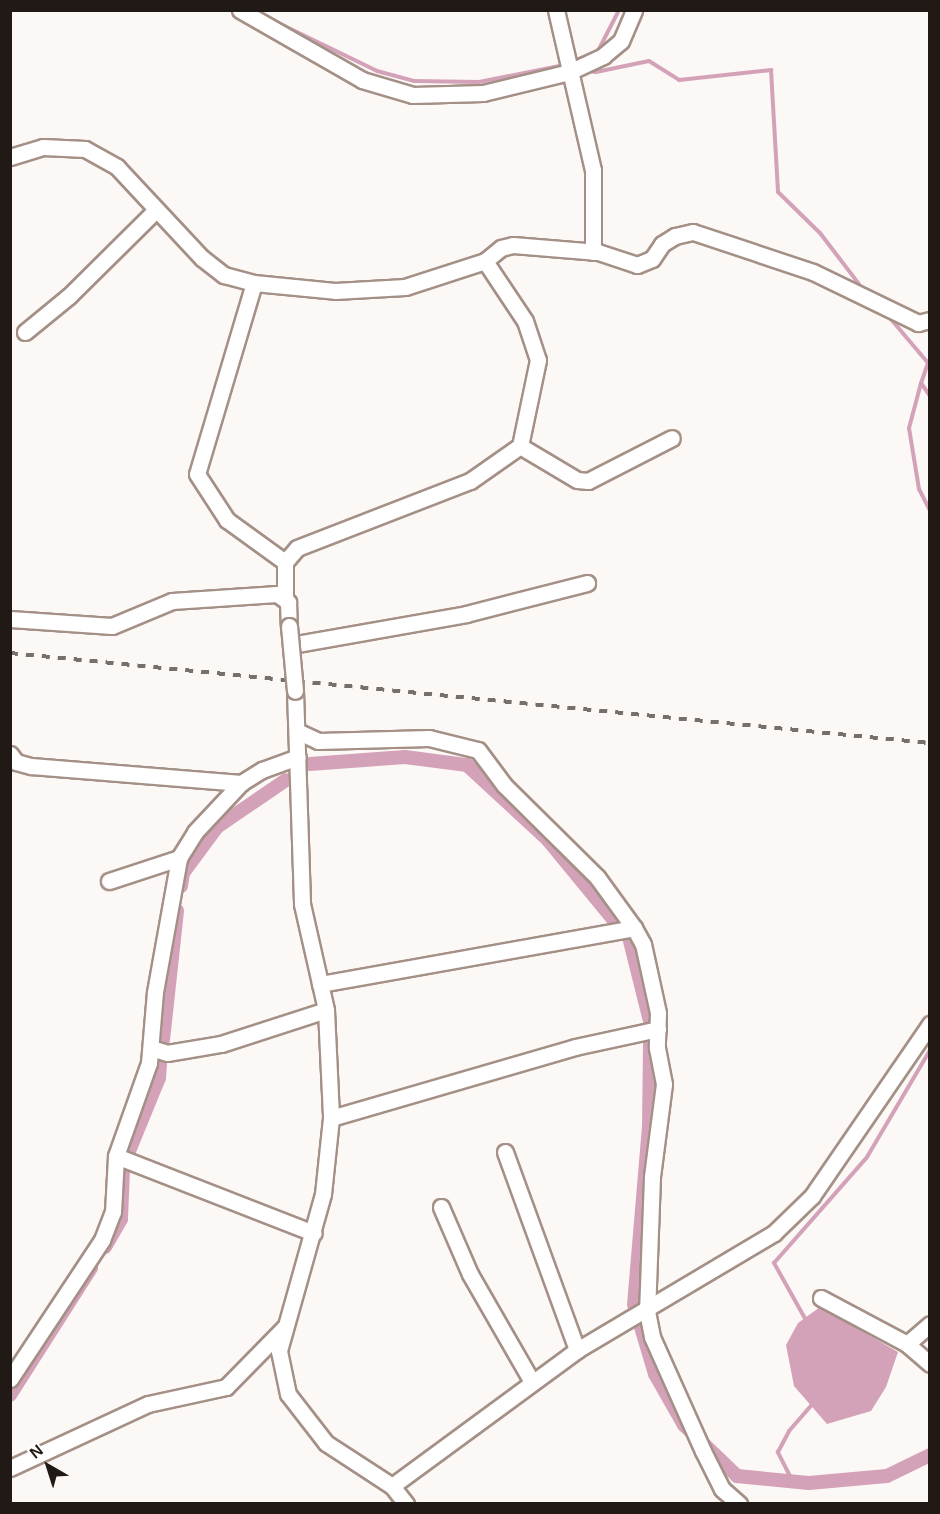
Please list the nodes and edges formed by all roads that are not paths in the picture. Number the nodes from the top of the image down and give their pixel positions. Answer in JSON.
{"nodes":[{"id":1,"x":240,"y":10,"type":"edge"},
{"id":2,"x":556,"y":10,"type":"edge"},
{"id":3,"x":634,"y":10,"type":"edge"},
{"id":4,"x":570,"y":71,"type":"junction"},
{"id":5,"x":10,"y":157,"type":"edge"},
{"id":6,"x":156,"y":210,"type":"junction"},
{"id":7,"x":593,"y":252,"type":"junction"},
{"id":8,"x":484,"y":261,"type":"junction"},
{"id":9,"x":254,"y":283,"type":"junction"},
{"id":10,"x":930,"y":320,"type":"edge"},
{"id":11,"x":25,"y":332,"type":"dead end"},
{"id":12,"x":672,"y":438,"type":"dead end"},
{"id":13,"x":520,"y":446,"type":"junction"},
{"id":14,"x":285,"y":562,"type":"junction"},
{"id":15,"x":586,"y":583,"type":"dead end"},
{"id":16,"x":285,"y":598,"type":"junction"},
{"id":17,"x":10,"y":619,"type":"edge"},
{"id":18,"x":291,"y":645,"type":"junction"},
{"id":19,"x":299,"y":732,"type":"junction"},
{"id":20,"x":10,"y":754,"type":"edge"},
{"id":21,"x":298,"y":757,"type":"junction"},
{"id":22,"x":241,"y":783,"type":"junction"},
{"id":23,"x":179,"y":858,"type":"junction"},
{"id":24,"x":109,"y":881,"type":"dead end"},
{"id":25,"x":634,"y":928,"type":"junction"},
{"id":26,"x":320,"y":984,"type":"junction"},
{"id":27,"x":326,"y":1010,"type":"junction"},
{"id":28,"x":930,"y":1024,"type":"edge"},
{"id":29,"x":658,"y":1029,"type":"junction"},
{"id":30,"x":151,"y":1048,"type":"junction"},
{"id":31,"x":331,"y":1118,"type":"junction"},
{"id":32,"x":505,"y":1152,"type":"dead end"},
{"id":33,"x":116,"y":1156,"type":"junction"},
{"id":34,"x":441,"y":1207,"type":"dead end"},
{"id":35,"x":313,"y":1233,"type":"junction"},
{"id":36,"x":821,"y":1298,"type":"dead end"},
{"id":37,"x":646,"y":1311,"type":"junction"},
{"id":38,"x":930,"y":1324,"type":"edge"},
{"id":39,"x":285,"y":1327,"type":"junction"},
{"id":40,"x":907,"y":1344,"type":"junction"},
{"id":41,"x":577,"y":1350,"type":"junction"},
{"id":42,"x":930,"y":1364,"type":"edge"},
{"id":43,"x":10,"y":1379,"type":"edge"},
{"id":44,"x":531,"y":1380,"type":"junction"},
{"id":45,"x":10,"y":1468,"type":"edge"},
{"id":46,"x":392,"y":1486,"type":"junction"},
{"id":47,"x":736,"y":1502,"type":"edge"},
{"id":48,"x":406,"y":1503,"type":"edge"}],
"edges":[{"from":1,"to":4,"type":"street"},
{"from":2,"to":4,"type":"street"},
{"from":3,"to":4,"type":"street"},
{"from":4,"to":7,"type":"street"},
{"from":5,"to":6,"type":"street"},
{"from":6,"to":9,"type":"street"},
{"from":6,"to":11,"type":"street"},
{"from":7,"to":8,"type":"street"},
{"from":7,"to":10,"type":"street"},
{"from":8,"to":9,"type":"street"},
{"from":8,"to":13,"type":"street"},
{"from":9,"to":14,"type":"street"},
{"from":12,"to":13,"type":"street"},
{"from":13,"to":14,"type":"street"},
{"from":14,"to":16,"type":"street"},
{"from":15,"to":18,"type":"street"},
{"from":16,"to":17,"type":"street"},
{"from":16,"to":18,"type":"street","bridge":true},
{"from":18,"to":19,"type":"street","bridge":true},
{"from":19,"to":21,"type":"street"},
{"from":19,"to":25,"type":"street"},
{"from":20,"to":22,"type":"street"},
{"from":21,"to":22,"type":"street"},
{"from":21,"to":26,"type":"street"},
{"from":22,"to":23,"type":"street"},
{"from":23,"to":24,"type":"street"},
{"from":23,"to":30,"type":"street"},
{"from":25,"to":26,"type":"street"},
{"from":25,"to":29,"type":"street"},
{"from":26,"to":27,"type":"street"},
{"from":27,"to":30,"type":"street"},
{"from":27,"to":31,"type":"street"},
{"from":28,"to":37,"type":"street"},
{"from":29,"to":31,"type":"street"},
{"from":29,"to":37,"type":"street"},
{"from":30,"to":33,"type":"street"},
{"from":31,"to":35,"type":"street"},
{"from":32,"to":41,"type":"street"},
{"from":33,"to":35,"type":"street"},
{"from":33,"to":43,"type":"street"},
{"from":34,"to":44,"type":"street"},
{"from":35,"to":39,"type":"street"},
{"from":36,"to":40,"type":"street"},
{"from":37,"to":41,"type":"street"},
{"from":37,"to":47,"type":"street"},
{"from":38,"to":40,"type":"street"},
{"from":39,"to":45,"type":"street"},
{"from":39,"to":46,"type":"street"},
{"from":40,"to":42,"type":"street"},
{"from":41,"to":44,"type":"street"},
{"from":44,"to":46,"type":"street"},
{"from":46,"to":48,"type":"street"}]}
